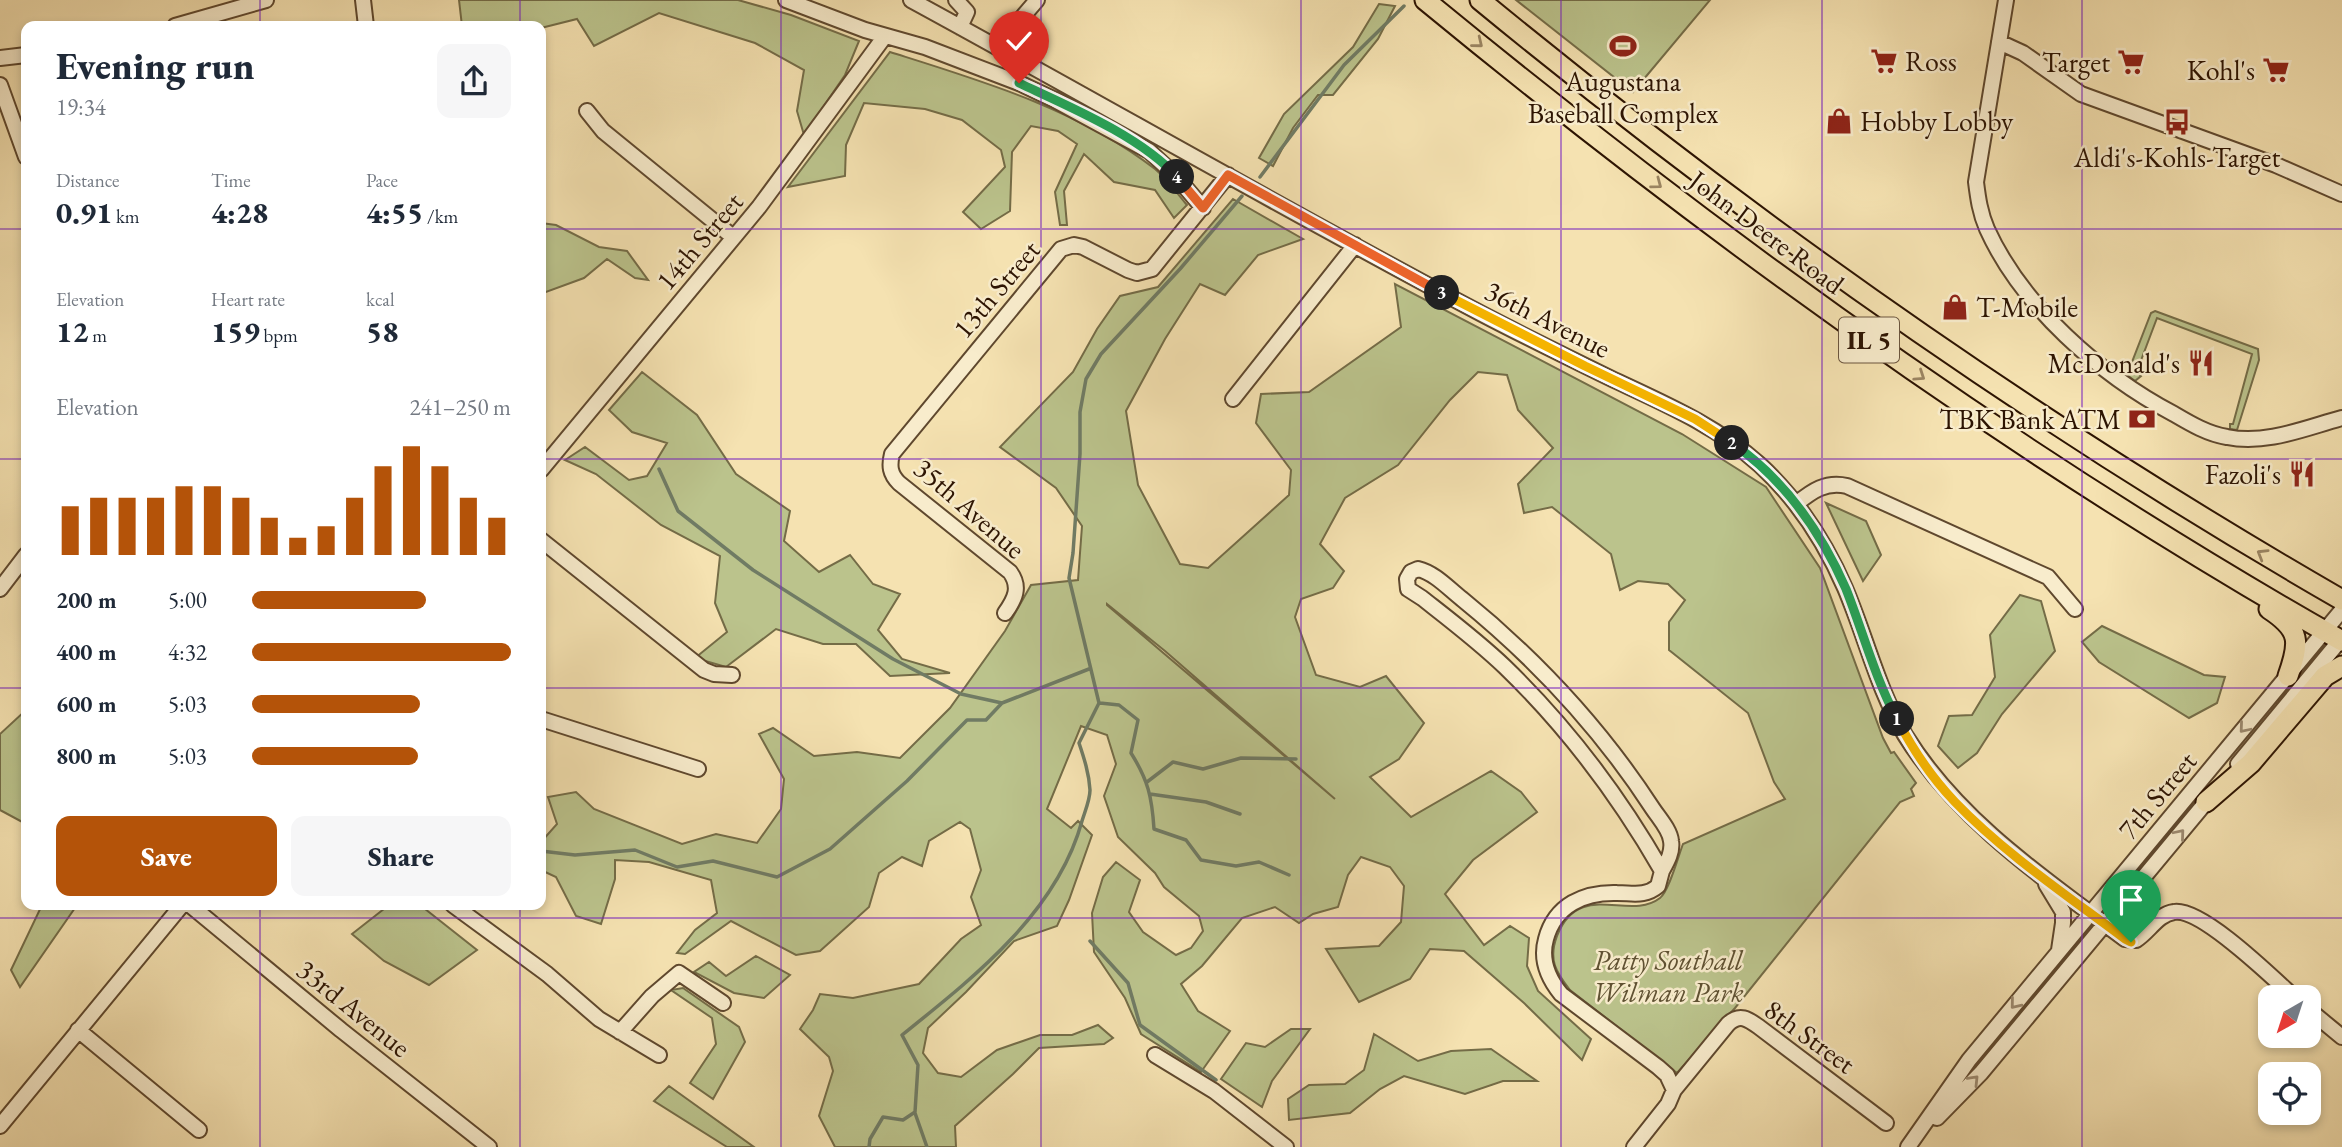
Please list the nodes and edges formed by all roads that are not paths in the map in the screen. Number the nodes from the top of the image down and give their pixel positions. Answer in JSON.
{"nodes":[{"id":1,"x":266,"y":0,"type":"edge"},
{"id":2,"x":363,"y":0,"type":"edge"},
{"id":3,"x":786,"y":0,"type":"edge"},
{"id":4,"x":911,"y":0,"type":"edge"},
{"id":5,"x":956,"y":0,"type":"edge"},
{"id":6,"x":1037,"y":0,"type":"edge"},
{"id":7,"x":1425,"y":0,"type":"edge"},
{"id":8,"x":1480,"y":0,"type":"edge"},
{"id":9,"x":2006,"y":0,"type":"edge"},
{"id":10,"x":192,"y":21,"type":"edge"},
{"id":11,"x":365,"y":21,"type":"edge"},
{"id":12,"x":960,"y":27,"type":"junction"},
{"id":13,"x":886,"y":36,"type":"junction"},
{"id":14,"x":1999,"y":42,"type":"junction"},
{"id":15,"x":998,"y":47,"type":"junction"},
{"id":16,"x":21,"y":56,"type":"edge"},
{"id":17,"x":0,"y":58,"type":"edge"},
{"id":18,"x":0,"y":85,"type":"edge"},
{"id":19,"x":587,"y":111,"type":"dead end"},
{"id":20,"x":21,"y":143,"type":"edge"},
{"id":21,"x":1228,"y":175,"type":"junction"},
{"id":22,"x":2342,"y":194,"type":"edge"},
{"id":23,"x":1203,"y":208,"type":"junction"},
{"id":24,"x":733,"y":237,"type":"junction"},
{"id":25,"x":1355,"y":245,"type":"junction"},
{"id":26,"x":1233,"y":399,"type":"dead end"},
{"id":27,"x":2342,"y":418,"type":"edge"},
{"id":28,"x":546,"y":464,"type":"edge"},
{"id":29,"x":890,"y":468,"type":"joint"},
{"id":30,"x":2103,"y":496,"type":"junction"},
{"id":31,"x":1796,"y":504,"type":"junction"},
{"id":32,"x":546,"y":544,"type":"edge"},
{"id":33,"x":21,"y":562,"type":"edge"},
{"id":34,"x":2302,"y":578,"type":"junction"},
{"id":35,"x":2342,"y":579,"type":"edge"},
{"id":36,"x":0,"y":589,"type":"edge"},
{"id":37,"x":2342,"y":600,"type":"edge"},
{"id":38,"x":2075,"y":608,"type":"dead end"},
{"id":39,"x":2342,"y":610,"type":"edge"},
{"id":40,"x":1005,"y":613,"type":"dead end"},
{"id":41,"x":2337,"y":637,"type":"edge"},
{"id":42,"x":2342,"y":666,"type":"edge"},
{"id":43,"x":732,"y":676,"type":"dead end"},
{"id":44,"x":2288,"y":676,"type":"junction"},
{"id":45,"x":1577,"y":709,"type":"junction"},
{"id":46,"x":1553,"y":717,"type":"junction"},
{"id":47,"x":546,"y":721,"type":"edge"},
{"id":48,"x":698,"y":769,"type":"dead end"},
{"id":49,"x":2206,"y":802,"type":"junction"},
{"id":50,"x":1662,"y":871,"type":"junction"},
{"id":51,"x":2043,"y":877,"type":"junction"},
{"id":52,"x":178,"y":910,"type":"edge"},
{"id":53,"x":196,"y":910,"type":"edge"},
{"id":54,"x":460,"y":910,"type":"edge"},
{"id":55,"x":2090,"y":913,"type":"junction"},
{"id":56,"x":2105,"y":925,"type":"junction"},
{"id":57,"x":2059,"y":951,"type":"junction"},
{"id":58,"x":2280,"y":985,"type":"edge"},
{"id":59,"x":723,"y":1003,"type":"dead end"},
{"id":60,"x":2321,"y":1020,"type":"edge"},
{"id":61,"x":78,"y":1030,"type":"junction"},
{"id":62,"x":620,"y":1032,"type":"junction"},
{"id":63,"x":2342,"y":1038,"type":"edge"},
{"id":64,"x":659,"y":1055,"type":"dead end"},
{"id":65,"x":1155,"y":1055,"type":"dead end"},
{"id":66,"x":1674,"y":1090,"type":"junction"},
{"id":67,"x":1886,"y":1123,"type":"dead end"},
{"id":68,"x":0,"y":1126,"type":"edge"},
{"id":69,"x":199,"y":1130,"type":"dead end"},
{"id":70,"x":1284,"y":1146,"type":"edge"},
{"id":71,"x":489,"y":1147,"type":"edge"},
{"id":72,"x":1634,"y":1147,"type":"edge"},
{"id":73,"x":1908,"y":1147,"type":"edge"}],
"edges":[{"from":1,"to":10,"type":"street"},
{"from":2,"to":11,"type":"street"},
{"from":3,"to":13,"type":"street"},
{"from":4,"to":12,"type":"street","name":"36th Avenue"},
{"from":5,"to":12,"type":"street"},
{"from":6,"to":15,"type":"street"},
{"from":7,"to":30,"type":"highway","name":"John Deere Road","number":"IL 5","one_way":true},
{"from":34,"to":8,"type":"highway","name":"John Deere Road","number":"IL 5","one_way":true},
{"from":9,"to":14,"type":"street"},
{"from":12,"to":15,"type":"street","name":"36th Avenue"},
{"from":13,"to":23,"type":"street"},
{"from":13,"to":24,"type":"street","name":"14th Street"},
{"from":14,"to":22,"type":"street"},
{"from":14,"to":27,"type":"street"},
{"from":15,"to":21,"type":"street","name":"36th Avenue"},
{"from":16,"to":17,"type":"street"},
{"from":18,"to":20,"type":"street"},
{"from":19,"to":24,"type":"street"},
{"from":21,"to":23,"type":"street","name":"13th Street"},
{"from":21,"to":25,"type":"street","name":"36th Avenue"},
{"from":23,"to":29,"type":"street","name":"13th Street"},
{"from":24,"to":28,"type":"street","name":"14th Street"},
{"from":25,"to":26,"type":"street"},
{"from":25,"to":31,"type":"street","name":"36th Avenue"},
{"from":29,"to":40,"type":"street","name":"35th Avenue"},
{"from":30,"to":41,"type":"highway","name":"John Deere Road","number":"IL 5"},
{"from":30,"to":44,"type":"highway"},
{"from":31,"to":38,"type":"street"},
{"from":31,"to":51,"type":"street","name":"36th Avenue"},
{"from":32,"to":43,"type":"street"},
{"from":33,"to":36,"type":"street"},
{"from":34,"to":35,"type":"highway"},
{"from":34,"to":37,"type":"highway","name":"John Deere Road","number":"IL 5"},
{"from":39,"to":41,"type":"street","name":"7th Street"},
{"from":41,"to":44,"type":"street","name":"7th Street"},
{"from":41,"to":49,"type":"street","name":"7th Street"},
{"from":42,"to":49,"type":"highway"},
{"from":44,"to":55,"type":"street","name":"7th Street","one_way":true},
{"from":45,"to":46,"type":"street"},
{"from":45,"to":46,"type":"street"},
{"from":45,"to":50,"type":"street"},
{"from":46,"to":50,"type":"street"},
{"from":47,"to":48,"type":"street"},
{"from":56,"to":49,"type":"street","name":"7th Street","one_way":true},
{"from":50,"to":66,"type":"street"},
{"from":51,"to":55,"type":"street","name":"36th Avenue"},
{"from":51,"to":57,"type":"street"},
{"from":52,"to":61,"type":"street"},
{"from":53,"to":71,"type":"street","name":"33rd Avenue"},
{"from":54,"to":62,"type":"street"},
{"from":55,"to":56,"type":"street","name":"36th Avenue"},
{"from":55,"to":57,"type":"street","name":"7th Street"},
{"from":56,"to":58,"type":"street","name":"36th Avenue"},
{"from":73,"to":56,"type":"street","name":"7th Street","one_way":true},
{"from":57,"to":73,"type":"street","name":"7th Street","one_way":true},
{"from":59,"to":62,"type":"street"},
{"from":60,"to":63,"type":"street"},
{"from":61,"to":68,"type":"street"},
{"from":61,"to":69,"type":"street"},
{"from":62,"to":64,"type":"street"},
{"from":65,"to":70,"type":"street"},
{"from":66,"to":67,"type":"street","name":"8th Street"},
{"from":66,"to":72,"type":"street","name":"8th Street"}]}
